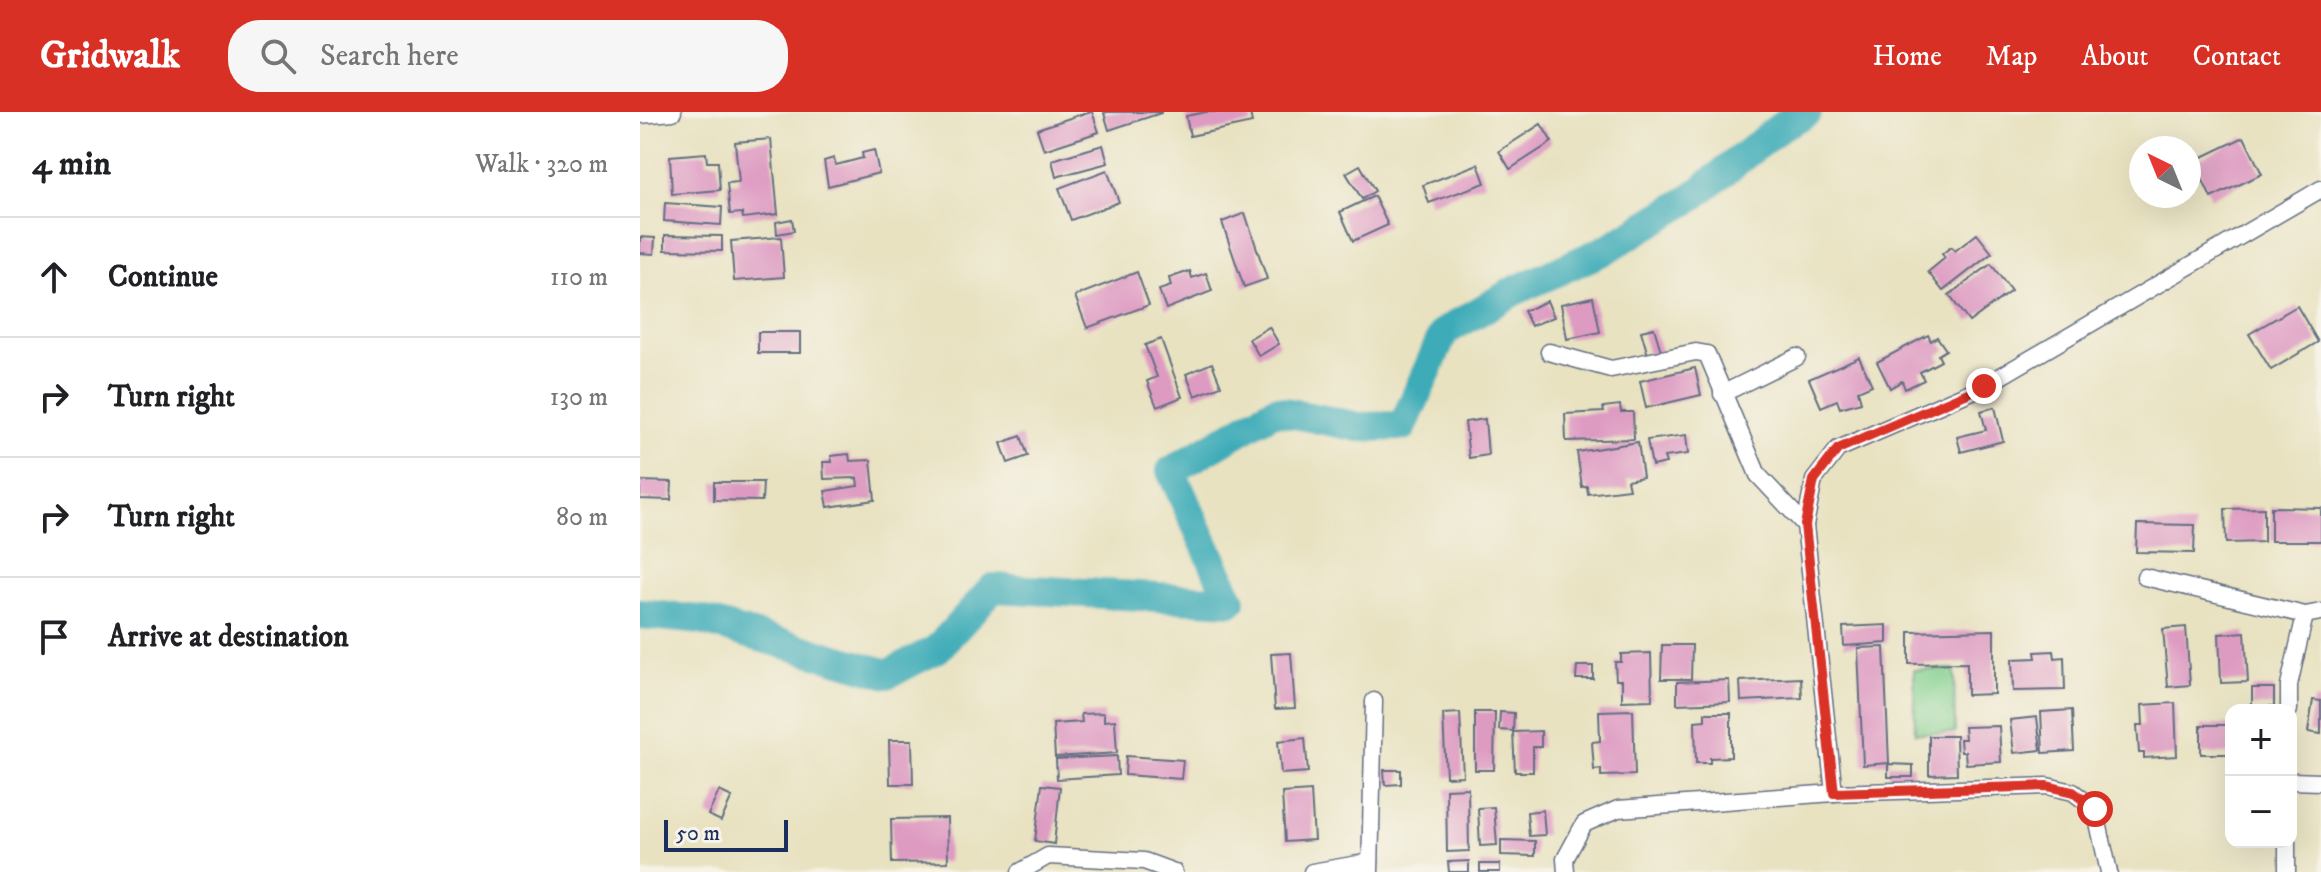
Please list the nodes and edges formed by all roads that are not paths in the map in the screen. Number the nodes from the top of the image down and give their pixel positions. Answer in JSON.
{"nodes":[{"id":1,"x":673,"y":112,"type":"edge"},
{"id":2,"x":640,"y":115,"type":"edge"},
{"id":3,"x":2321,"y":189,"type":"edge"},
{"id":4,"x":1549,"y":352,"type":"dead end"},
{"id":5,"x":1797,"y":357,"type":"dead end"},
{"id":6,"x":1722,"y":394,"type":"junction"},
{"id":7,"x":1805,"y":525,"type":"junction"},
{"id":8,"x":2145,"y":577,"type":"dead end"},
{"id":9,"x":2313,"y":614,"type":"edge"},
{"id":10,"x":1374,"y":701,"type":"dead end"},
{"id":11,"x":2289,"y":704,"type":"edge"},
{"id":12,"x":2297,"y":781,"type":"edge"},
{"id":13,"x":2321,"y":782,"type":"edge"},
{"id":14,"x":1834,"y":793,"type":"junction"},
{"id":15,"x":2287,"y":848,"type":"edge"},
{"id":16,"x":1370,"y":867,"type":"edge"},
{"id":17,"x":1020,"y":872,"type":"edge"},
{"id":18,"x":1174,"y":872,"type":"edge"},
{"id":19,"x":1312,"y":872,"type":"edge"},
{"id":20,"x":1566,"y":872,"type":"edge"},
{"id":21,"x":2109,"y":872,"type":"edge"},
{"id":22,"x":2287,"y":872,"type":"edge"}],
"edges":[{"from":1,"to":2,"type":"street"},
{"from":3,"to":7,"type":"street"},
{"from":4,"to":6,"type":"street"},
{"from":5,"to":6,"type":"street"},
{"from":6,"to":7,"type":"street"},
{"from":7,"to":14,"type":"street"},
{"from":8,"to":9,"type":"street"},
{"from":9,"to":11,"type":"street"},
{"from":10,"to":16,"type":"street"},
{"from":12,"to":13,"type":"street"},
{"from":14,"to":20,"type":"street"},
{"from":14,"to":21,"type":"street"},
{"from":15,"to":22,"type":"street"},
{"from":16,"to":19,"type":"street"},
{"from":17,"to":18,"type":"street"}]}
